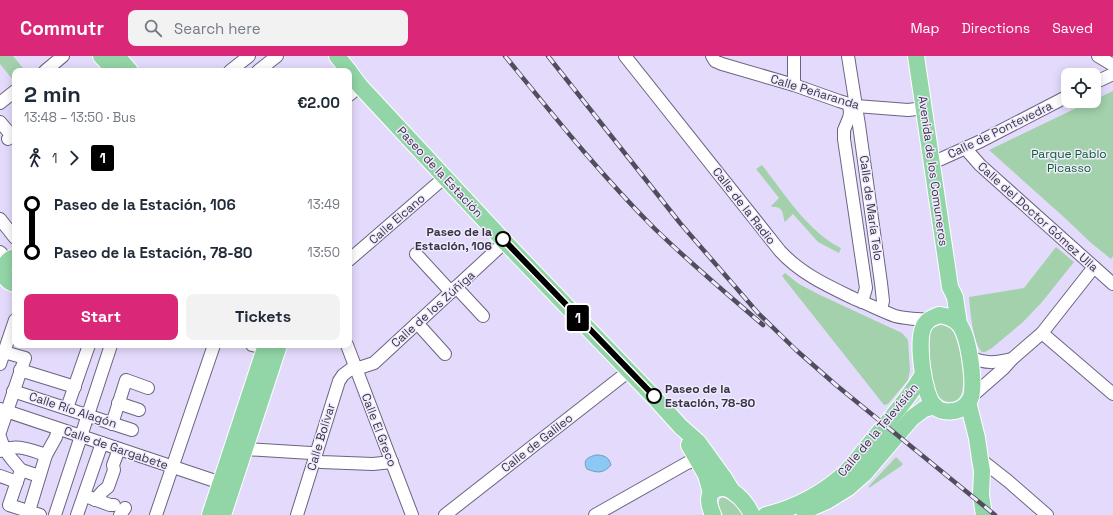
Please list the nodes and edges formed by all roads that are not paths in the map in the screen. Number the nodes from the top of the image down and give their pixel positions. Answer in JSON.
{"nodes":[{"id":1,"x":63,"y":56,"type":"edge"},
{"id":2,"x":101,"y":56,"type":"edge"},
{"id":3,"x":249,"y":56,"type":"edge"},
{"id":4,"x":277,"y":56,"type":"edge"},
{"id":5,"x":337,"y":56,"type":"edge"},
{"id":6,"x":625,"y":56,"type":"edge"},
{"id":7,"x":712,"y":56,"type":"edge"},
{"id":8,"x":794,"y":56,"type":"edge"},
{"id":9,"x":848,"y":56,"type":"edge"},
{"id":10,"x":916,"y":56,"type":"edge"},
{"id":11,"x":1098,"y":56,"type":"edge"},
{"id":12,"x":121,"y":64,"type":"edge"},
{"id":13,"x":1113,"y":65,"type":"edge"},
{"id":14,"x":49,"y":68,"type":"edge"},
{"id":15,"x":234,"y":68,"type":"edge"},
{"id":16,"x":262,"y":68,"type":"edge"},
{"id":17,"x":347,"y":68,"type":"edge"},
{"id":18,"x":1113,"y":74,"type":"edge"},
{"id":19,"x":1101,"y":80,"type":"edge"},
{"id":20,"x":794,"y":85,"type":"junction"},
{"id":21,"x":355,"y":90,"type":"edge"},
{"id":22,"x":12,"y":93,"type":"edge"},
{"id":23,"x":1061,"y":100,"type":"edge"},
{"id":24,"x":0,"y":103,"type":"edge"},
{"id":25,"x":852,"y":105,"type":"junction"},
{"id":26,"x":924,"y":108,"type":"junction"},
{"id":27,"x":0,"y":122,"type":"edge"},
{"id":28,"x":8,"y":139,"type":"dead end"},
{"id":29,"x":965,"y":148,"type":"junction"},
{"id":30,"x":932,"y":163,"type":"junction"},
{"id":31,"x":445,"y":177,"type":"junction"},
{"id":32,"x":0,"y":219,"type":"edge"},
{"id":33,"x":12,"y":234,"type":"edge"},
{"id":34,"x":505,"y":242,"type":"junction"},
{"id":35,"x":6,"y":254,"type":"edge"},
{"id":36,"x":416,"y":254,"type":"dead end"},
{"id":37,"x":352,"y":257,"type":"edge"},
{"id":38,"x":1094,"y":268,"type":"junction"},
{"id":39,"x":6,"y":278,"type":"edge"},
{"id":40,"x":1113,"y":284,"type":"edge"},
{"id":41,"x":950,"y":286,"type":"junction"},
{"id":42,"x":453,"y":290,"type":"junction"},
{"id":43,"x":862,"y":302,"type":"junction"},
{"id":44,"x":881,"y":310,"type":"junction"},
{"id":45,"x":483,"y":316,"type":"dead end"},
{"id":46,"x":896,"y":316,"type":"junction"},
{"id":47,"x":934,"y":318,"type":"junction"},
{"id":48,"x":417,"y":323,"type":"junction"},
{"id":49,"x":959,"y":324,"type":"junction"},
{"id":50,"x":12,"y":329,"type":"edge"},
{"id":51,"x":1042,"y":333,"type":"junction"},
{"id":52,"x":920,"y":337,"type":"junction"},
{"id":53,"x":87,"y":348,"type":"edge"},
{"id":54,"x":110,"y":348,"type":"edge"},
{"id":55,"x":213,"y":348,"type":"edge"},
{"id":56,"x":268,"y":348,"type":"edge"},
{"id":57,"x":268,"y":348,"type":"edge"},
{"id":58,"x":348,"y":348,"type":"edge"},
{"id":59,"x":4,"y":352,"type":"junction"},
{"id":60,"x":445,"y":354,"type":"dead end"},
{"id":61,"x":969,"y":357,"type":"junction"},
{"id":62,"x":1012,"y":359,"type":"junction"},
{"id":63,"x":0,"y":364,"type":"edge"},
{"id":64,"x":356,"y":367,"type":"junction"},
{"id":65,"x":20,"y":370,"type":"junction"},
{"id":66,"x":629,"y":371,"type":"junction"},
{"id":67,"x":923,"y":374,"type":"junction"},
{"id":68,"x":75,"y":387,"type":"junction"},
{"id":69,"x":148,"y":388,"type":"dead end"},
{"id":70,"x":1112,"y":390,"type":"edge"},
{"id":71,"x":13,"y":391,"type":"junction"},
{"id":72,"x":969,"y":399,"type":"junction"},
{"id":73,"x":118,"y":403,"type":"junction"},
{"id":74,"x":935,"y":406,"type":"junction"},
{"id":75,"x":67,"y":408,"type":"junction"},
{"id":76,"x":3,"y":410,"type":"edge"},
{"id":77,"x":139,"y":410,"type":"dead end"},
{"id":78,"x":88,"y":415,"type":"junction"},
{"id":79,"x":112,"y":424,"type":"junction"},
{"id":80,"x":681,"y":427,"type":"junction"},
{"id":81,"x":58,"y":429,"type":"junction"},
{"id":82,"x":132,"y":430,"type":"dead end"},
{"id":83,"x":0,"y":432,"type":"edge"},
{"id":84,"x":81,"y":436,"type":"junction"},
{"id":85,"x":0,"y":437,"type":"edge"},
{"id":86,"x":102,"y":443,"type":"junction"},
{"id":87,"x":119,"y":449,"type":"junction"},
{"id":88,"x":245,"y":449,"type":"junction"},
{"id":89,"x":2,"y":450,"type":"edge"},
{"id":90,"x":46,"y":455,"type":"junction"},
{"id":91,"x":315,"y":459,"type":"junction"},
{"id":92,"x":980,"y":459,"type":"junction"},
{"id":93,"x":698,"y":460,"type":"junction"},
{"id":94,"x":392,"y":462,"type":"junction"},
{"id":95,"x":172,"y":467,"type":"junction"},
{"id":96,"x":0,"y":476,"type":"edge"},
{"id":97,"x":19,"y":476,"type":"junction"},
{"id":98,"x":39,"y":476,"type":"junction"},
{"id":99,"x":226,"y":485,"type":"junction"},
{"id":100,"x":732,"y":491,"type":"junction"},
{"id":101,"x":83,"y":496,"type":"junction"},
{"id":102,"x":95,"y":500,"type":"junction"},
{"id":103,"x":710,"y":507,"type":"edge"},
{"id":104,"x":120,"y":509,"type":"edge"},
{"id":105,"x":35,"y":513,"type":"edge"},
{"id":106,"x":55,"y":515,"type":"edge"},
{"id":107,"x":77,"y":515,"type":"edge"},
{"id":108,"x":156,"y":515,"type":"edge"},
{"id":109,"x":210,"y":515,"type":"edge"},
{"id":110,"x":223,"y":515,"type":"edge"},
{"id":111,"x":297,"y":515,"type":"edge"},
{"id":112,"x":412,"y":515,"type":"edge"},
{"id":113,"x":445,"y":515,"type":"edge"},
{"id":114,"x":595,"y":515,"type":"edge"},
{"id":115,"x":752,"y":515,"type":"edge"},
{"id":116,"x":766,"y":515,"type":"edge"},
{"id":117,"x":795,"y":515,"type":"edge"},
{"id":118,"x":984,"y":515,"type":"edge"},
{"id":119,"x":1047,"y":515,"type":"edge"}],
"edges":[{"from":1,"to":14,"type":"street"},
{"from":2,"to":12,"type":"main road"},
{"from":3,"to":15,"type":"street"},
{"from":4,"to":16,"type":"street"},
{"from":5,"to":17,"type":"main road","name":"Paseo de la Estación"},
{"from":6,"to":43,"type":"street","name":"Calle de la Radio"},
{"from":7,"to":20,"type":"street","name":"Calle Peñaranda"},
{"from":8,"to":20,"type":"street"},
{"from":9,"to":25,"type":"street"},
{"from":10,"to":26,"type":"main road","name":"Avenida de los Comuneros"},
{"from":11,"to":13,"type":"street"},
{"from":18,"to":19,"type":"street"},
{"from":20,"to":25,"type":"street","name":"Calle Peñaranda"},
{"from":21,"to":31,"type":"main road","name":"Paseo de la Estación"},
{"from":22,"to":24,"type":"street"},
{"from":23,"to":29,"type":"street","name":"Calle de Pontevedra"},
{"from":25,"to":26,"type":"street","name":"Calle Peñaranda"},
{"from":25,"to":43,"type":"street"},
{"from":25,"to":44,"type":"street","name":"Calle de María Telo"},
{"from":26,"to":30,"type":"main road","name":"Avenida de los Comuneros"},
{"from":27,"to":28,"type":"street"},
{"from":29,"to":30,"type":"street","name":"Calle de Pontevedra"},
{"from":29,"to":38,"type":"street","name":"Calle del Doctor Gómez Ulla"},
{"from":30,"to":41,"type":"main road","name":"Avenida de los Comuneros"},
{"from":31,"to":34,"type":"main road","name":"Paseo de la Estación"},
{"from":31,"to":37,"type":"street","name":"Calle Elcano"},
{"from":32,"to":33,"type":"street"},
{"from":34,"to":42,"type":"street","name":"Calle de los Zúñiga"},
{"from":34,"to":66,"type":"main road","name":"Paseo de la Estación"},
{"from":35,"to":39,"type":"main road"},
{"from":36,"to":42,"type":"street"},
{"from":38,"to":40,"type":"street","name":"Calle del Doctor Gómez Ulla"},
{"from":38,"to":51,"type":"street"},
{"from":41,"to":47,"type":"main road","name":"Avenida de los Comuneros"},
{"from":41,"to":49,"type":"main road","name":"Avenida de los Comuneros"},
{"from":42,"to":45,"type":"street"},
{"from":42,"to":48,"type":"street","name":"Calle de los Zúñiga"},
{"from":43,"to":44,"type":"street","name":"Calle de la Radio"},
{"from":44,"to":46,"type":"street","name":"Calle de la Radio"},
{"from":46,"to":47,"type":"street","name":"Calle de la Radio"},
{"from":46,"to":52,"type":"street","name":"Calle de la Radio"},
{"from":47,"to":49,"type":"main road"},
{"from":47,"to":52,"type":"main road","name":"Avenida de los Comuneros"},
{"from":48,"to":60,"type":"street"},
{"from":48,"to":64,"type":"street","name":"Calle de los Zúñiga"},
{"from":49,"to":61,"type":"main road","name":"Avenida de los Comuneros"},
{"from":50,"to":59,"type":"street"},
{"from":51,"to":62,"type":"street"},
{"from":51,"to":70,"type":"street"},
{"from":52,"to":67,"type":"main road"},
{"from":53,"to":68,"type":"street"},
{"from":54,"to":78,"type":"street"},
{"from":55,"to":95,"type":"street"},
{"from":56,"to":88,"type":"main road"},
{"from":57,"to":99,"type":"main road"},
{"from":58,"to":64,"type":"street","name":"Calle El Greco"},
{"from":59,"to":63,"type":"street"},
{"from":59,"to":65,"type":"street"},
{"from":61,"to":62,"type":"street"},
{"from":61,"to":72,"type":"main road","name":"Avenida de los Comuneros"},
{"from":62,"to":72,"type":"street"},
{"from":64,"to":91,"type":"street","name":"Calle Bolívar"},
{"from":64,"to":94,"type":"street","name":"Calle El Greco"},
{"from":65,"to":68,"type":"street"},
{"from":65,"to":71,"type":"street"},
{"from":66,"to":80,"type":"main road","name":"Paseo de la Estación"},
{"from":66,"to":113,"type":"street","name":"Calle de Galileo"},
{"from":67,"to":74,"type":"main road"},
{"from":67,"to":116,"type":"main road","name":"Calle de la Televisión"},
{"from":68,"to":75,"type":"street"},
{"from":69,"to":73,"type":"street"},
{"from":71,"to":75,"type":"street","name":"Calle Río Alagón"},
{"from":71,"to":76,"type":"street"},
{"from":72,"to":74,"type":"main road"},
{"from":72,"to":92,"type":"main road"},
{"from":73,"to":77,"type":"street"},
{"from":73,"to":79,"type":"street"},
{"from":74,"to":117,"type":"main road","name":"Calle de la Televisión"},
{"from":75,"to":78,"type":"street","name":"Calle Río Alagón"},
{"from":76,"to":81,"type":"street","name":"Calle de Gargabete"},
{"from":76,"to":83,"type":"street"},
{"from":78,"to":79,"type":"street","name":"Calle Río Alagón"},
{"from":78,"to":84,"type":"street"},
{"from":79,"to":82,"type":"street","name":"Calle Río Alagón"},
{"from":80,"to":93,"type":"main road","name":"Paseo de la Estación"},
{"from":80,"to":100,"type":"main road","name":"Paseo de la Estación"},
{"from":81,"to":84,"type":"street","name":"Calle de Gargabete"},
{"from":81,"to":90,"type":"street"},
{"from":84,"to":86,"type":"street","name":"Calle de Gargabete"},
{"from":84,"to":106,"type":"street"},
{"from":85,"to":89,"type":"street"},
{"from":86,"to":87,"type":"street","name":"Calle de Gargabete"},
{"from":86,"to":101,"type":"street"},
{"from":87,"to":95,"type":"street","name":"Calle de Gargabete"},
{"from":87,"to":102,"type":"street"},
{"from":88,"to":91,"type":"street"},
{"from":88,"to":99,"type":"main road"},
{"from":89,"to":90,"type":"street"},
{"from":89,"to":97,"type":"street"},
{"from":90,"to":98,"type":"street"},
{"from":91,"to":94,"type":"street"},
{"from":91,"to":111,"type":"street","name":"Calle Bolívar"},
{"from":92,"to":118,"type":"main road"},
{"from":92,"to":119,"type":"street"},
{"from":93,"to":103,"type":"main road","name":"Paseo de la Estación"},
{"from":93,"to":114,"type":"street"},
{"from":94,"to":112,"type":"street","name":"Calle El Greco"},
{"from":95,"to":99,"type":"street","name":"Calle de Gargabete"},
{"from":95,"to":108,"type":"street"},
{"from":96,"to":97,"type":"street"},
{"from":97,"to":98,"type":"street"},
{"from":97,"to":105,"type":"street"},
{"from":98,"to":105,"type":"street"},
{"from":99,"to":109,"type":"main road"},
{"from":99,"to":110,"type":"main road"},
{"from":100,"to":103,"type":"main road"},
{"from":100,"to":115,"type":"main road","name":"Paseo de la Estación"},
{"from":101,"to":102,"type":"street"},
{"from":101,"to":107,"type":"street"},
{"from":102,"to":104,"type":"street"}]}
